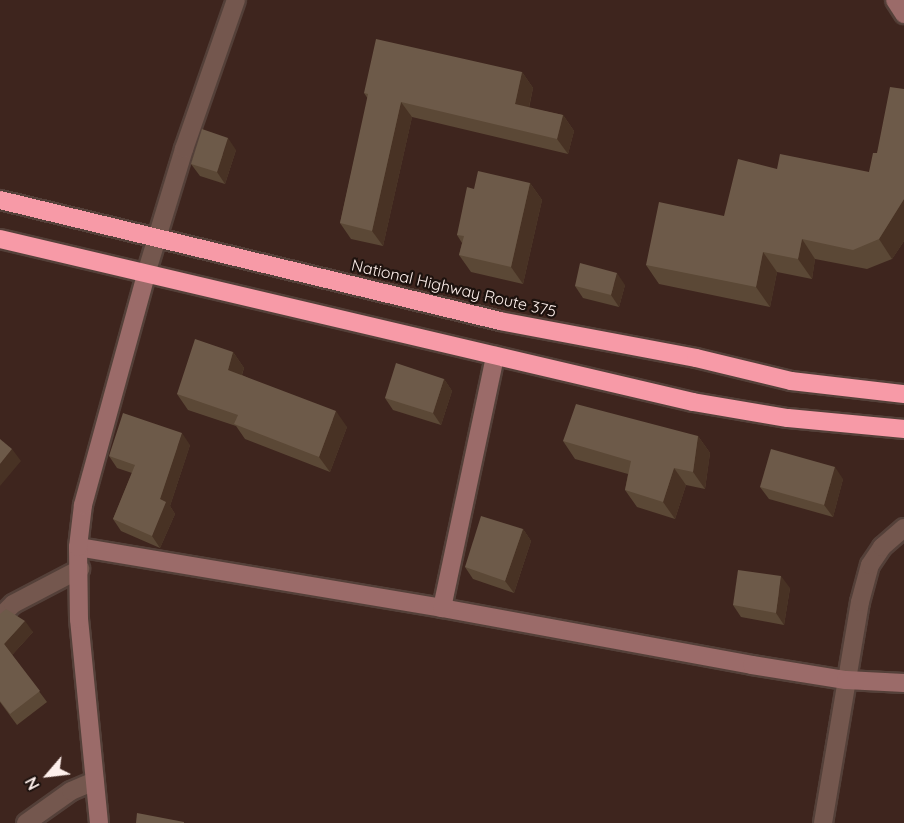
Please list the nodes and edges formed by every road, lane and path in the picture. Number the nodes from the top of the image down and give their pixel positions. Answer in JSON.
{"nodes":[{"id":1,"x":236,"y":0,"type":"edge"},
{"id":2,"x":895,"y":0,"type":"edge"},
{"id":3,"x":904,"y":14,"type":"edge"},
{"id":4,"x":0,"y":200,"type":"edge"},
{"id":5,"x":159,"y":238,"type":"junction"},
{"id":6,"x":0,"y":240,"type":"edge"},
{"id":7,"x":146,"y":274,"type":"junction"},
{"id":8,"x":495,"y":356,"type":"junction"},
{"id":9,"x":904,"y":394,"type":"edge"},
{"id":10,"x":904,"y":429,"type":"edge"},
{"id":11,"x":904,"y":528,"type":"edge"},
{"id":12,"x":78,"y":547,"type":"junction"},
{"id":13,"x":80,"y":569,"type":"junction"},
{"id":14,"x":442,"y":608,"type":"junction"},
{"id":15,"x":0,"y":617,"type":"edge"},
{"id":16,"x":846,"y":680,"type":"junction"},
{"id":17,"x":904,"y":683,"type":"edge"},
{"id":18,"x":95,"y":781,"type":"junction"},
{"id":19,"x":26,"y":823,"type":"edge"},
{"id":20,"x":99,"y":823,"type":"edge"},
{"id":21,"x":823,"y":823,"type":"edge"}],
"edges":[{"from":1,"to":5,"type":"street"},
{"from":2,"to":3,"type":"street"},
{"from":4,"to":5,"type":"highway","name":"National Highway Route 375"},
{"from":5,"to":7,"type":"street"},
{"from":5,"to":9,"type":"highway","name":"National Highway Route 375"},
{"from":6,"to":7,"type":"highway"},
{"from":7,"to":8,"type":"highway"},
{"from":7,"to":12,"type":"street"},
{"from":8,"to":10,"type":"highway"},
{"from":8,"to":14,"type":"street"},
{"from":11,"to":16,"type":"street"},
{"from":12,"to":13,"type":"street"},
{"from":12,"to":14,"type":"street"},
{"from":13,"to":15,"type":"street"},
{"from":13,"to":18,"type":"street"},
{"from":14,"to":16,"type":"street"},
{"from":16,"to":17,"type":"street"},
{"from":16,"to":21,"type":"street"},
{"from":18,"to":19,"type":"street"},
{"from":18,"to":20,"type":"street"}]}
